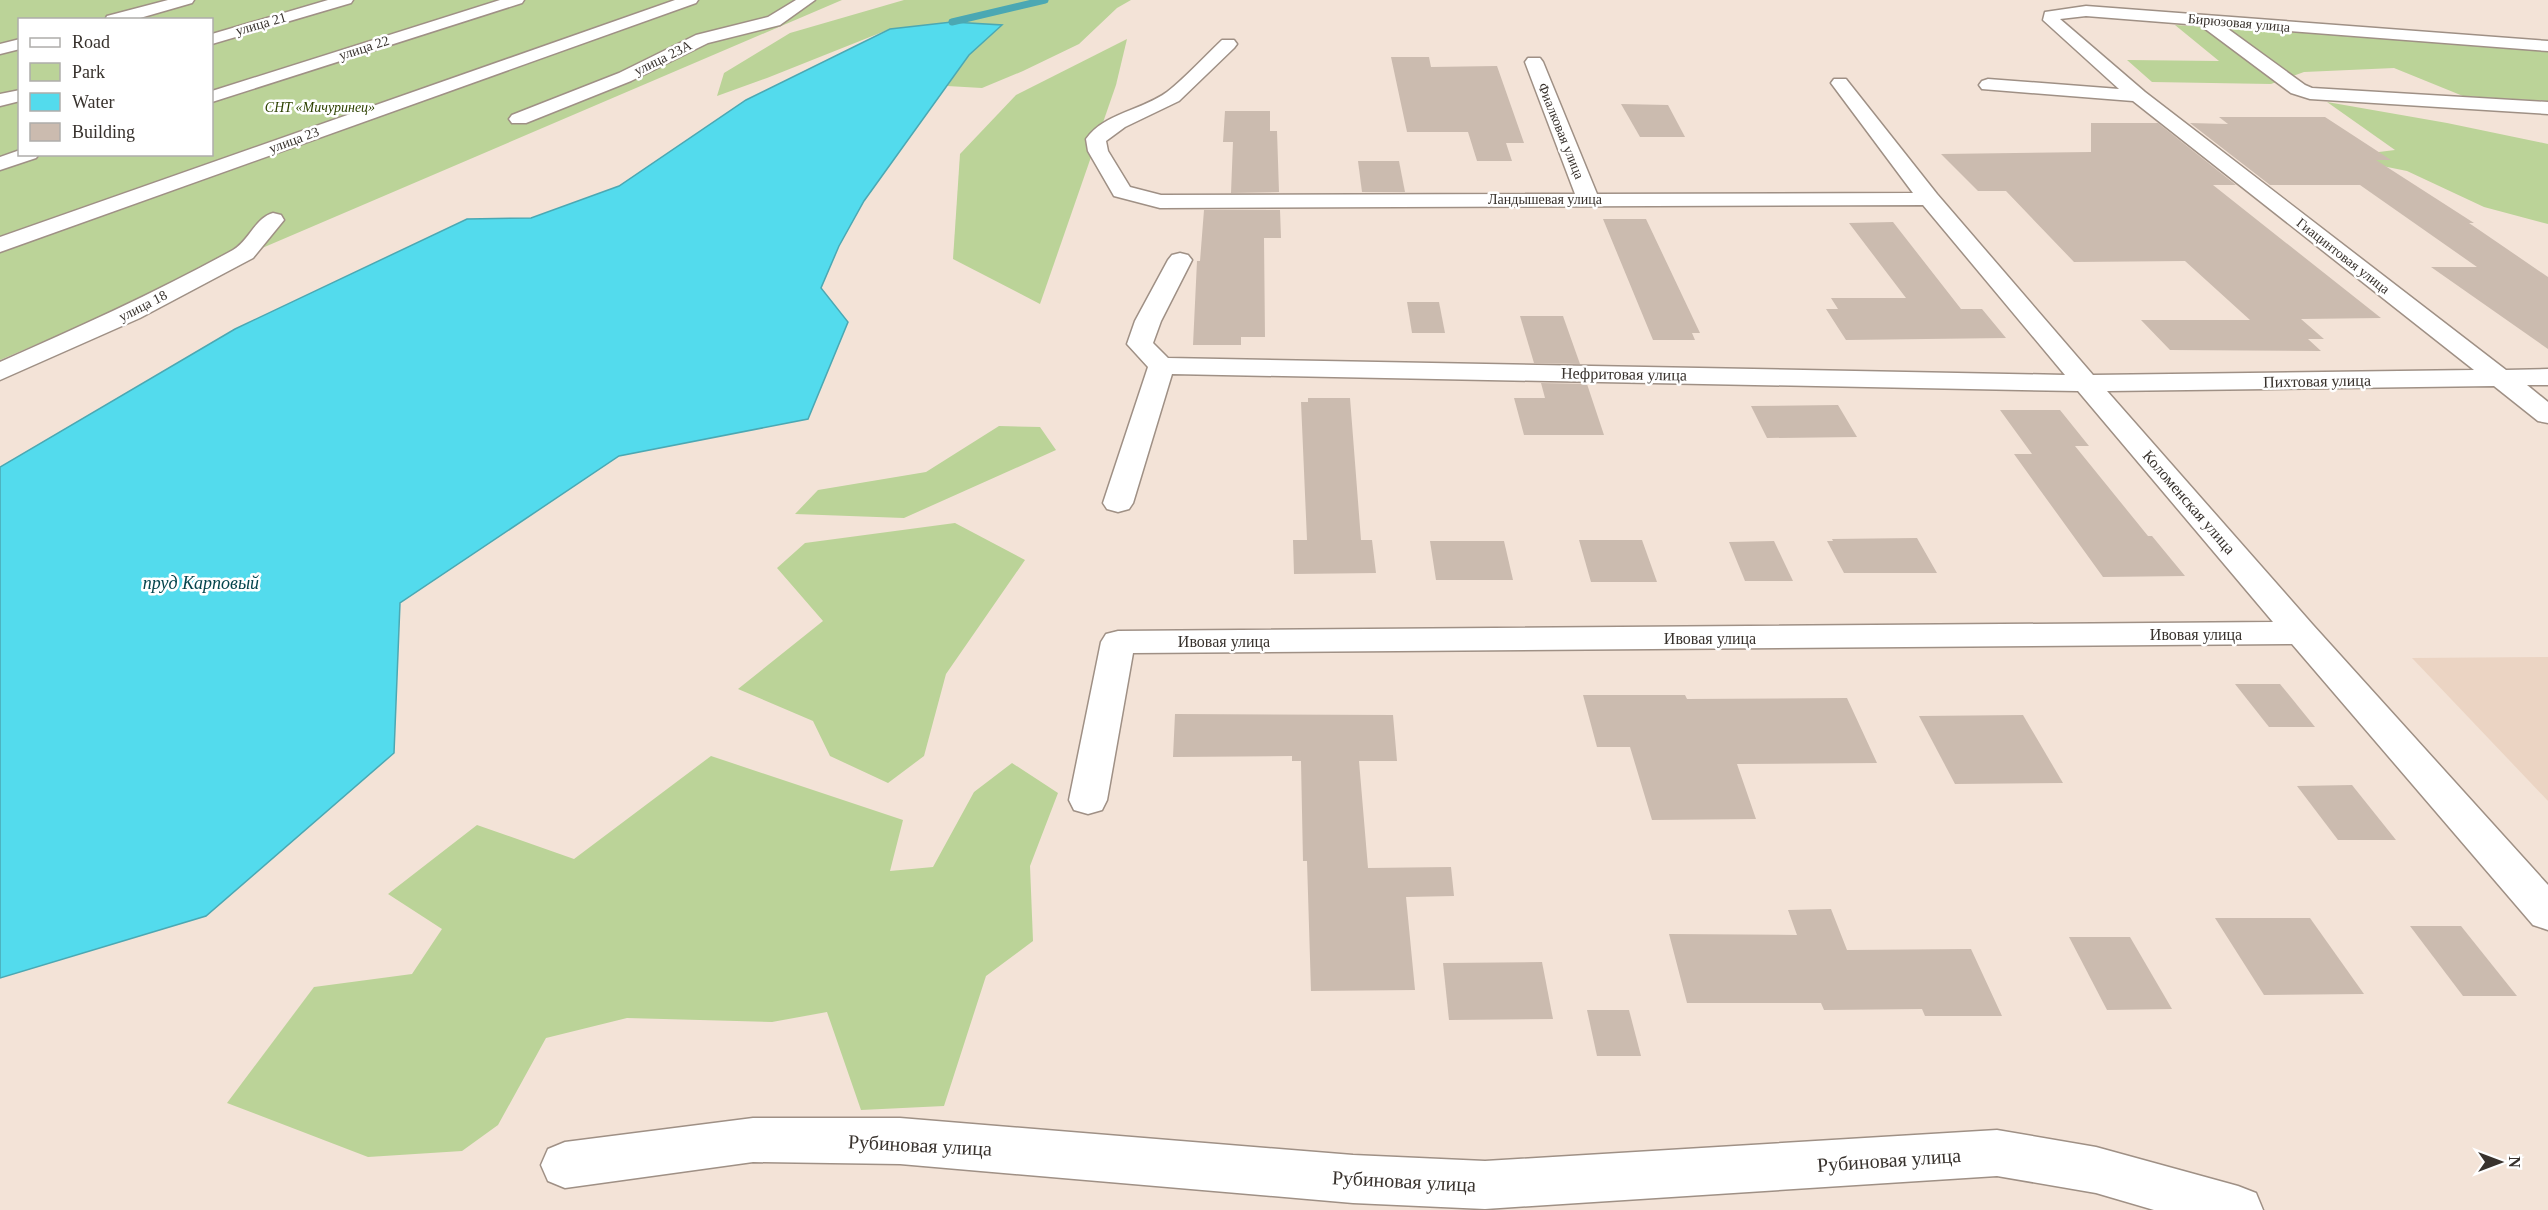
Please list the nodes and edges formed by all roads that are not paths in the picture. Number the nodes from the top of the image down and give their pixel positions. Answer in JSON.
{"nodes":[{"id":1,"x":186,"y":0,"type":"edge"},
{"id":2,"x":345,"y":0,"type":"edge"},
{"id":3,"x":516,"y":0,"type":"edge"},
{"id":4,"x":690,"y":0,"type":"edge"},
{"id":5,"x":807,"y":0,"type":"edge"},
{"id":6,"x":120,"y":18,"type":"edge"},
{"id":7,"x":2206,"y":21,"type":"junction"},
{"id":8,"x":213,"y":39,"type":"edge"},
{"id":9,"x":18,"y":44,"type":"edge"},
{"id":10,"x":1228,"y":44,"type":"dead end"},
{"id":11,"x":2548,"y":46,"type":"edge"},
{"id":12,"x":0,"y":49,"type":"edge"},
{"id":13,"x":1534,"y":62,"type":"dead end"},
{"id":14,"x":1840,"y":83,"type":"dead end"},
{"id":15,"x":1988,"y":85,"type":"dead end"},
{"id":16,"x":18,"y":96,"type":"edge"},
{"id":17,"x":2138,"y":96,"type":"junction"},
{"id":18,"x":213,"y":97,"type":"edge"},
{"id":19,"x":0,"y":100,"type":"edge"},
{"id":20,"x":2548,"y":108,"type":"edge"},
{"id":21,"x":519,"y":119,"type":"dead end"},
{"id":22,"x":23,"y":156,"type":"edge"},
{"id":23,"x":0,"y":164,"type":"edge"},
{"id":24,"x":1588,"y":199,"type":"junction"},
{"id":25,"x":1929,"y":199,"type":"junction"},
{"id":26,"x":273,"y":220,"type":"dead end"},
{"id":27,"x":0,"y":245,"type":"edge"},
{"id":28,"x":1180,"y":260,"type":"dead end"},
{"id":29,"x":1161,"y":366,"type":"junction"},
{"id":30,"x":0,"y":372,"type":"edge"},
{"id":31,"x":2548,"y":376,"type":"edge"},
{"id":32,"x":2500,"y":379,"type":"junction"},
{"id":33,"x":2086,"y":383,"type":"junction"},
{"id":34,"x":2548,"y":415,"type":"edge"},
{"id":35,"x":1118,"y":502,"type":"dead end"},
{"id":36,"x":2301,"y":633,"type":"junction"},
{"id":37,"x":1088,"y":800,"type":"dead end"},
{"id":38,"x":2531,"y":875,"type":"edge"},
{"id":39,"x":2548,"y":913,"type":"edge"},
{"id":40,"x":565,"y":1166,"type":"dead end"},
{"id":41,"x":2238,"y":1210,"type":"edge"}],
"edges":[{"from":1,"to":6,"type":"street"},
{"from":2,"to":8,"type":"street","name":"улица 21"},
{"from":3,"to":18,"type":"street","name":"улица 22"},
{"from":4,"to":27,"type":"street","name":"улица 23"},
{"from":5,"to":21,"type":"street","name":"улица 23А"},
{"from":7,"to":11,"type":"street","name":"Бирюзовая улица"},
{"from":7,"to":17,"type":"street","name":"Бирюзовая улица"},
{"from":7,"to":20,"type":"street"},
{"from":9,"to":12,"type":"street"},
{"from":10,"to":24,"type":"street","name":"Ландышевая улица"},
{"from":13,"to":24,"type":"street","name":"Фиалковая улица"},
{"from":14,"to":25,"type":"street","name":"Коломенская улица"},
{"from":15,"to":17,"type":"street"},
{"from":16,"to":19,"type":"street"},
{"from":17,"to":32,"type":"street","name":"Гиацинтовая улица"},
{"from":22,"to":23,"type":"street"},
{"from":24,"to":25,"type":"street","name":"Ландышевая улица"},
{"from":25,"to":33,"type":"street","name":"Коломенская улица"},
{"from":26,"to":30,"type":"street","name":"улица 18"},
{"from":28,"to":29,"type":"street"},
{"from":29,"to":33,"type":"street","name":"Нефритовая улица"},
{"from":29,"to":35,"type":"street"},
{"from":31,"to":32,"type":"street","name":"Пихтовая улица"},
{"from":32,"to":33,"type":"street","name":"Пихтовая улица"},
{"from":32,"to":34,"type":"street","name":"Гиацинтовая улица"},
{"from":33,"to":36,"type":"street","name":"Коломенская улица"},
{"from":36,"to":37,"type":"street","name":"Ивовая улица"},
{"from":36,"to":38,"type":"street","name":"Коломенская улица"},
{"from":38,"to":39,"type":"street","name":"Коломенская улица"},
{"from":40,"to":41,"type":"street","name":"Рубиновая улица"}]}
